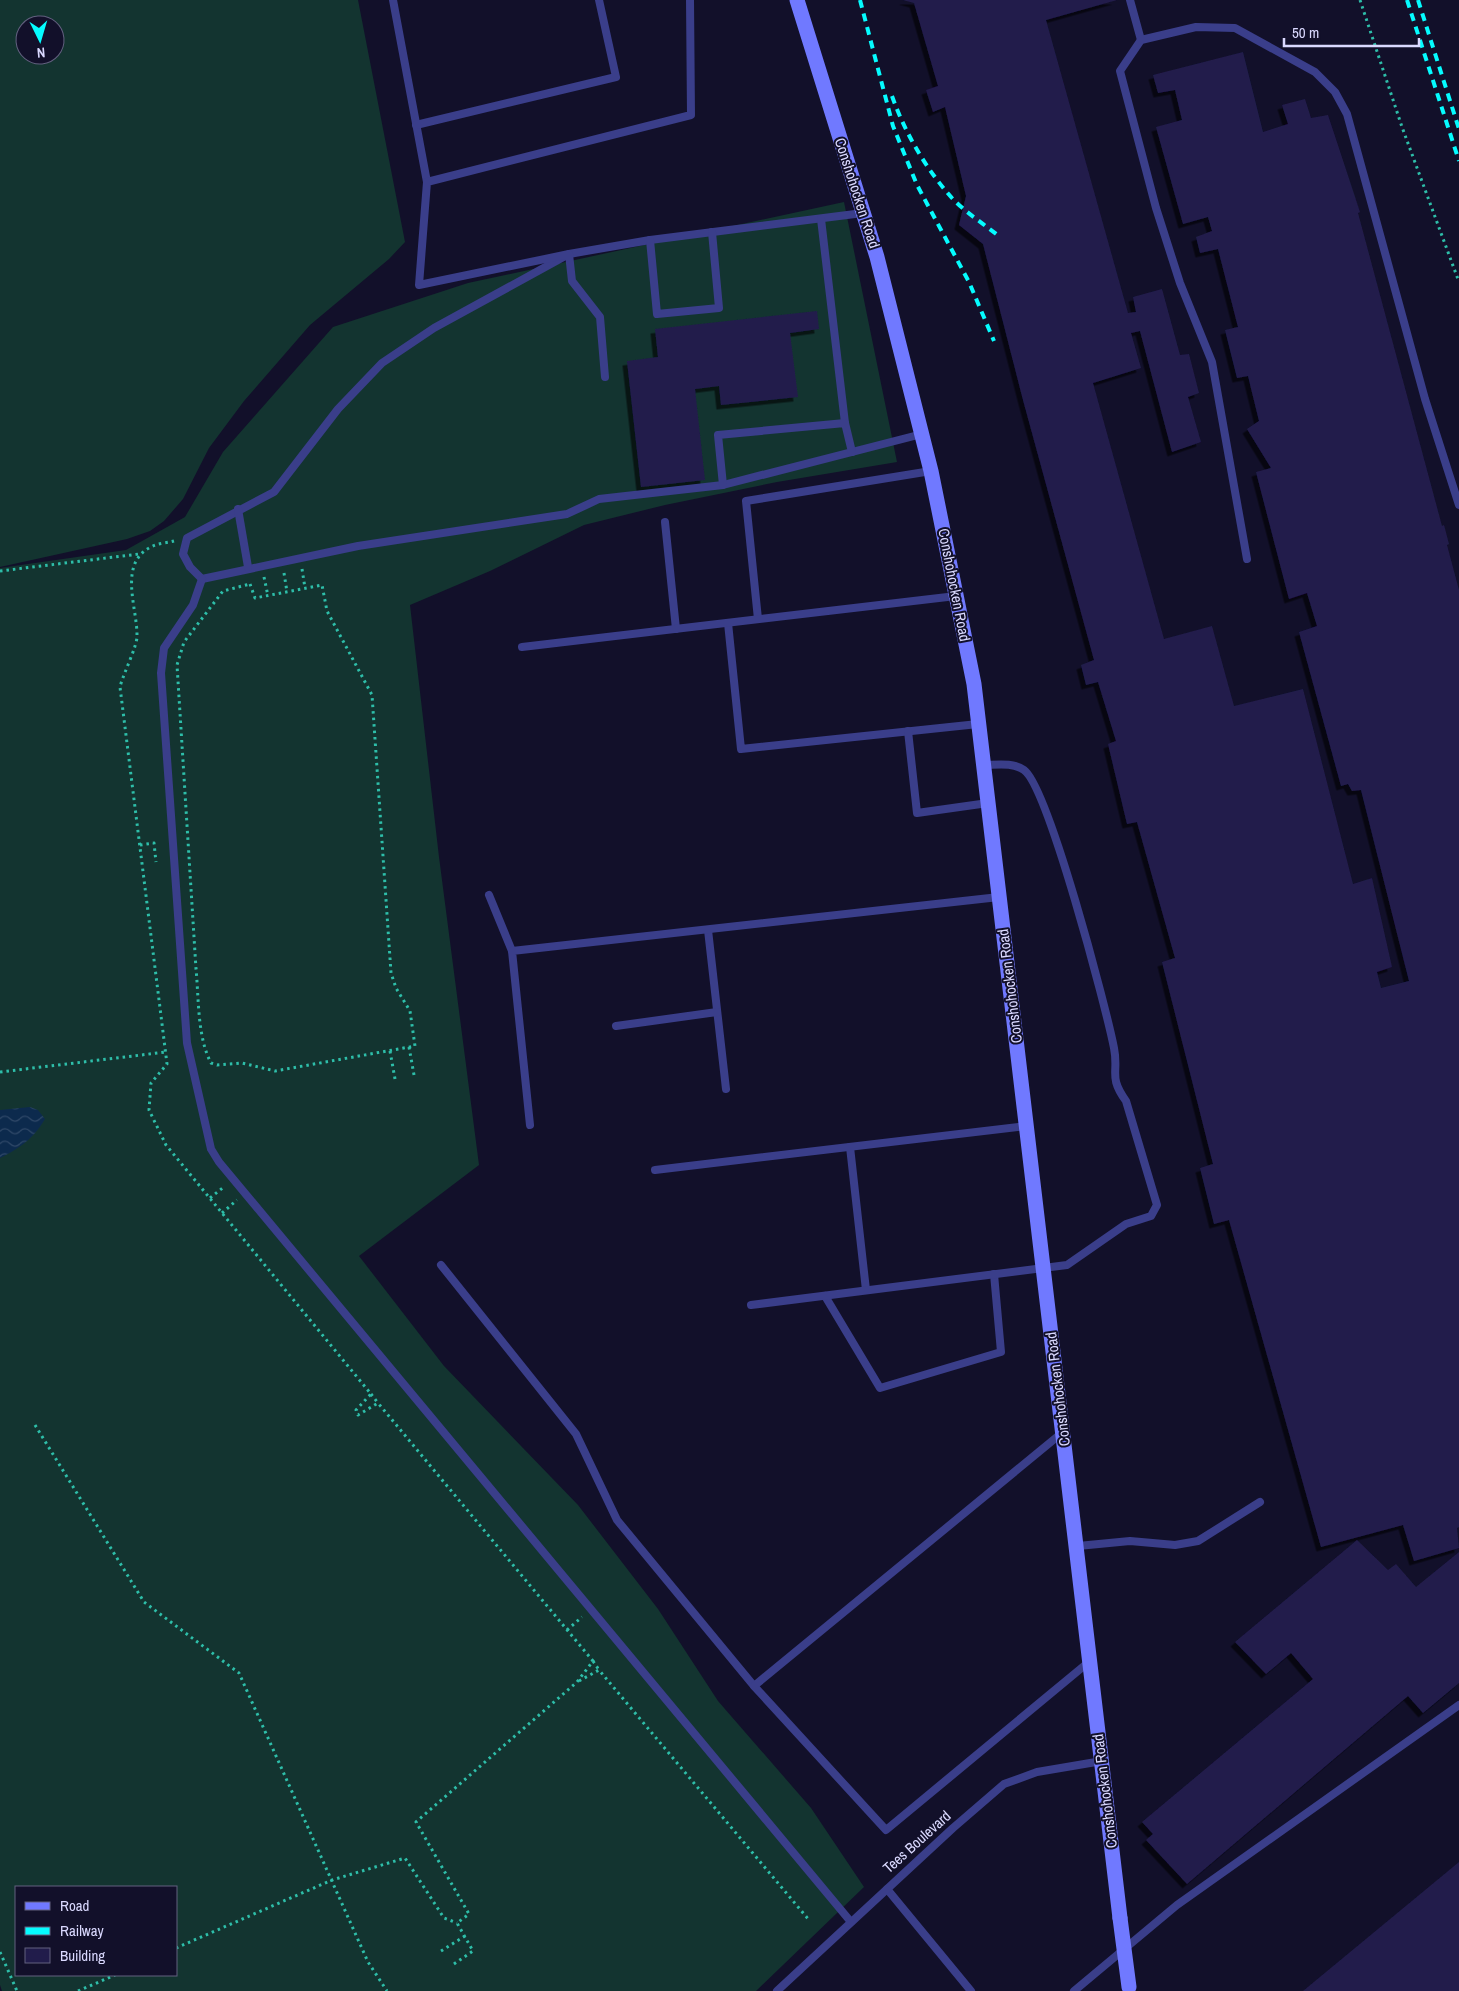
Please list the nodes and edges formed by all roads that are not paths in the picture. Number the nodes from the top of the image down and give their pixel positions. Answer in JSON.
{"nodes":[{"id":1,"x":393,"y":0,"type":"edge"},
{"id":2,"x":598,"y":0,"type":"edge"},
{"id":3,"x":690,"y":0,"type":"edge"},
{"id":4,"x":797,"y":0,"type":"edge"},
{"id":5,"x":1130,"y":0,"type":"edge"},
{"id":6,"x":1141,"y":40,"type":"junction"},
{"id":7,"x":416,"y":125,"type":"junction"},
{"id":8,"x":427,"y":182,"type":"junction"},
{"id":9,"x":863,"y":213,"type":"junction"},
{"id":10,"x":820,"y":219,"type":"junction"},
{"id":11,"x":712,"y":232,"type":"junction"},
{"id":12,"x":650,"y":240,"type":"junction"},
{"id":13,"x":568,"y":254,"type":"junction"},
{"id":14,"x":605,"y":377,"type":"dead end"},
{"id":15,"x":845,"y":423,"type":"junction"},
{"id":16,"x":922,"y":434,"type":"junction"},
{"id":17,"x":852,"y":452,"type":"junction"},
{"id":18,"x":932,"y":470,"type":"junction"},
{"id":19,"x":722,"y":485,"type":"junction"},
{"id":20,"x":1459,"y":505,"type":"edge"},
{"id":21,"x":238,"y":509,"type":"junction"},
{"id":22,"x":665,"y":522,"type":"dead end"},
{"id":23,"x":1247,"y":559,"type":"dead end"},
{"id":24,"x":248,"y":567,"type":"junction"},
{"id":25,"x":202,"y":579,"type":"junction"},
{"id":26,"x":956,"y":596,"type":"junction"},
{"id":27,"x":758,"y":619,"type":"junction"},
{"id":28,"x":728,"y":622,"type":"junction"},
{"id":29,"x":676,"y":629,"type":"junction"},
{"id":30,"x":522,"y":647,"type":"dead end"},
{"id":31,"x":978,"y":724,"type":"junction"},
{"id":32,"x":908,"y":731,"type":"junction"},
{"id":33,"x":983,"y":765,"type":"junction"},
{"id":34,"x":988,"y":804,"type":"junction"},
{"id":35,"x":489,"y":895,"type":"dead end"},
{"id":36,"x":999,"y":897,"type":"junction"},
{"id":37,"x":708,"y":930,"type":"junction"},
{"id":38,"x":512,"y":951,"type":"junction"},
{"id":39,"x":717,"y":1012,"type":"junction"},
{"id":40,"x":616,"y":1026,"type":"dead end"},
{"id":41,"x":726,"y":1089,"type":"dead end"},
{"id":42,"x":530,"y":1125,"type":"dead end"},
{"id":43,"x":1026,"y":1126,"type":"junction"},
{"id":44,"x":850,"y":1147,"type":"junction"},
{"id":45,"x":655,"y":1170,"type":"dead end"},
{"id":46,"x":441,"y":1265,"type":"dead end"},
{"id":47,"x":1043,"y":1268,"type":"junction"},
{"id":48,"x":994,"y":1274,"type":"junction"},
{"id":49,"x":866,"y":1290,"type":"junction"},
{"id":50,"x":825,"y":1296,"type":"junction"},
{"id":51,"x":750,"y":1305,"type":"dead end"},
{"id":52,"x":1062,"y":1432,"type":"junction"},
{"id":53,"x":1260,"y":1502,"type":"dead end"},
{"id":54,"x":1078,"y":1546,"type":"junction"},
{"id":55,"x":1090,"y":1661,"type":"junction"},
{"id":56,"x":754,"y":1686,"type":"junction"},
{"id":57,"x":1459,"y":1705,"type":"edge"},
{"id":58,"x":1102,"y":1761,"type":"junction"},
{"id":59,"x":887,"y":1888,"type":"junction"},
{"id":60,"x":851,"y":1922,"type":"junction"},
{"id":61,"x":1130,"y":1989,"type":"edge"},
{"id":62,"x":776,"y":1991,"type":"edge"},
{"id":63,"x":971,"y":1991,"type":"edge"},
{"id":64,"x":1074,"y":1991,"type":"edge"}],
"edges":[{"from":1,"to":7,"type":"lane"},
{"from":2,"to":7,"type":"lane"},
{"from":3,"to":8,"type":"lane"},
{"from":4,"to":9,"type":"main road","name":"Conshohocken Road"},
{"from":5,"to":6,"type":"lane"},
{"from":6,"to":20,"type":"lane"},
{"from":6,"to":23,"type":"lane"},
{"from":7,"to":8,"type":"lane"},
{"from":8,"to":13,"type":"lane"},
{"from":9,"to":10,"type":"lane"},
{"from":9,"to":16,"type":"main road","name":"Conshohocken Road"},
{"from":10,"to":11,"type":"lane"},
{"from":10,"to":15,"type":"lane"},
{"from":11,"to":12,"type":"lane"},
{"from":11,"to":12,"type":"lane"},
{"from":12,"to":13,"type":"lane"},
{"from":13,"to":14,"type":"lane"},
{"from":13,"to":21,"type":"lane"},
{"from":15,"to":17,"type":"lane"},
{"from":15,"to":19,"type":"lane"},
{"from":16,"to":17,"type":"lane"},
{"from":16,"to":18,"type":"main road","name":"Conshohocken Road"},
{"from":17,"to":19,"type":"lane"},
{"from":18,"to":26,"type":"main road","name":"Conshohocken Road"},
{"from":18,"to":27,"type":"lane"},
{"from":19,"to":24,"type":"lane"},
{"from":21,"to":24,"type":"lane"},
{"from":21,"to":25,"type":"lane"},
{"from":22,"to":29,"type":"lane"},
{"from":24,"to":25,"type":"lane"},
{"from":25,"to":60,"type":"lane"},
{"from":26,"to":27,"type":"lane"},
{"from":26,"to":31,"type":"main road","name":"Conshohocken Road"},
{"from":27,"to":28,"type":"lane"},
{"from":28,"to":29,"type":"lane"},
{"from":28,"to":32,"type":"lane"},
{"from":29,"to":30,"type":"lane"},
{"from":31,"to":32,"type":"lane"},
{"from":31,"to":33,"type":"main road","name":"Conshohocken Road"},
{"from":32,"to":34,"type":"lane"},
{"from":33,"to":34,"type":"main road","name":"Conshohocken Road"},
{"from":33,"to":47,"type":"lane"},
{"from":34,"to":36,"type":"main road","name":"Conshohocken Road"},
{"from":35,"to":38,"type":"lane"},
{"from":36,"to":37,"type":"lane"},
{"from":36,"to":43,"type":"main road","name":"Conshohocken Road"},
{"from":37,"to":38,"type":"lane"},
{"from":37,"to":39,"type":"lane"},
{"from":38,"to":42,"type":"lane"},
{"from":39,"to":40,"type":"lane"},
{"from":39,"to":41,"type":"lane"},
{"from":43,"to":44,"type":"lane"},
{"from":43,"to":47,"type":"main road","name":"Conshohocken Road"},
{"from":44,"to":45,"type":"lane"},
{"from":44,"to":49,"type":"lane"},
{"from":46,"to":56,"type":"lane"},
{"from":47,"to":48,"type":"lane"},
{"from":47,"to":52,"type":"main road","name":"Conshohocken Road"},
{"from":48,"to":49,"type":"lane"},
{"from":48,"to":50,"type":"lane"},
{"from":49,"to":50,"type":"lane"},
{"from":50,"to":51,"type":"lane"},
{"from":52,"to":54,"type":"main road","name":"Conshohocken Road"},
{"from":52,"to":56,"type":"lane"},
{"from":53,"to":54,"type":"lane"},
{"from":54,"to":55,"type":"main road","name":"Conshohocken Road"},
{"from":55,"to":56,"type":"lane"},
{"from":55,"to":58,"type":"main road","name":"Conshohocken Road"},
{"from":57,"to":64,"type":"lane"},
{"from":58,"to":59,"type":"lane","name":"Tees Boulevard"},
{"from":58,"to":61,"type":"main road","name":"Conshohocken Road","bridge":true},
{"from":59,"to":60,"type":"lane","name":"Tees Boulevard"},
{"from":59,"to":63,"type":"lane"},
{"from":60,"to":62,"type":"lane","name":"Tees Boulevard"}]}
